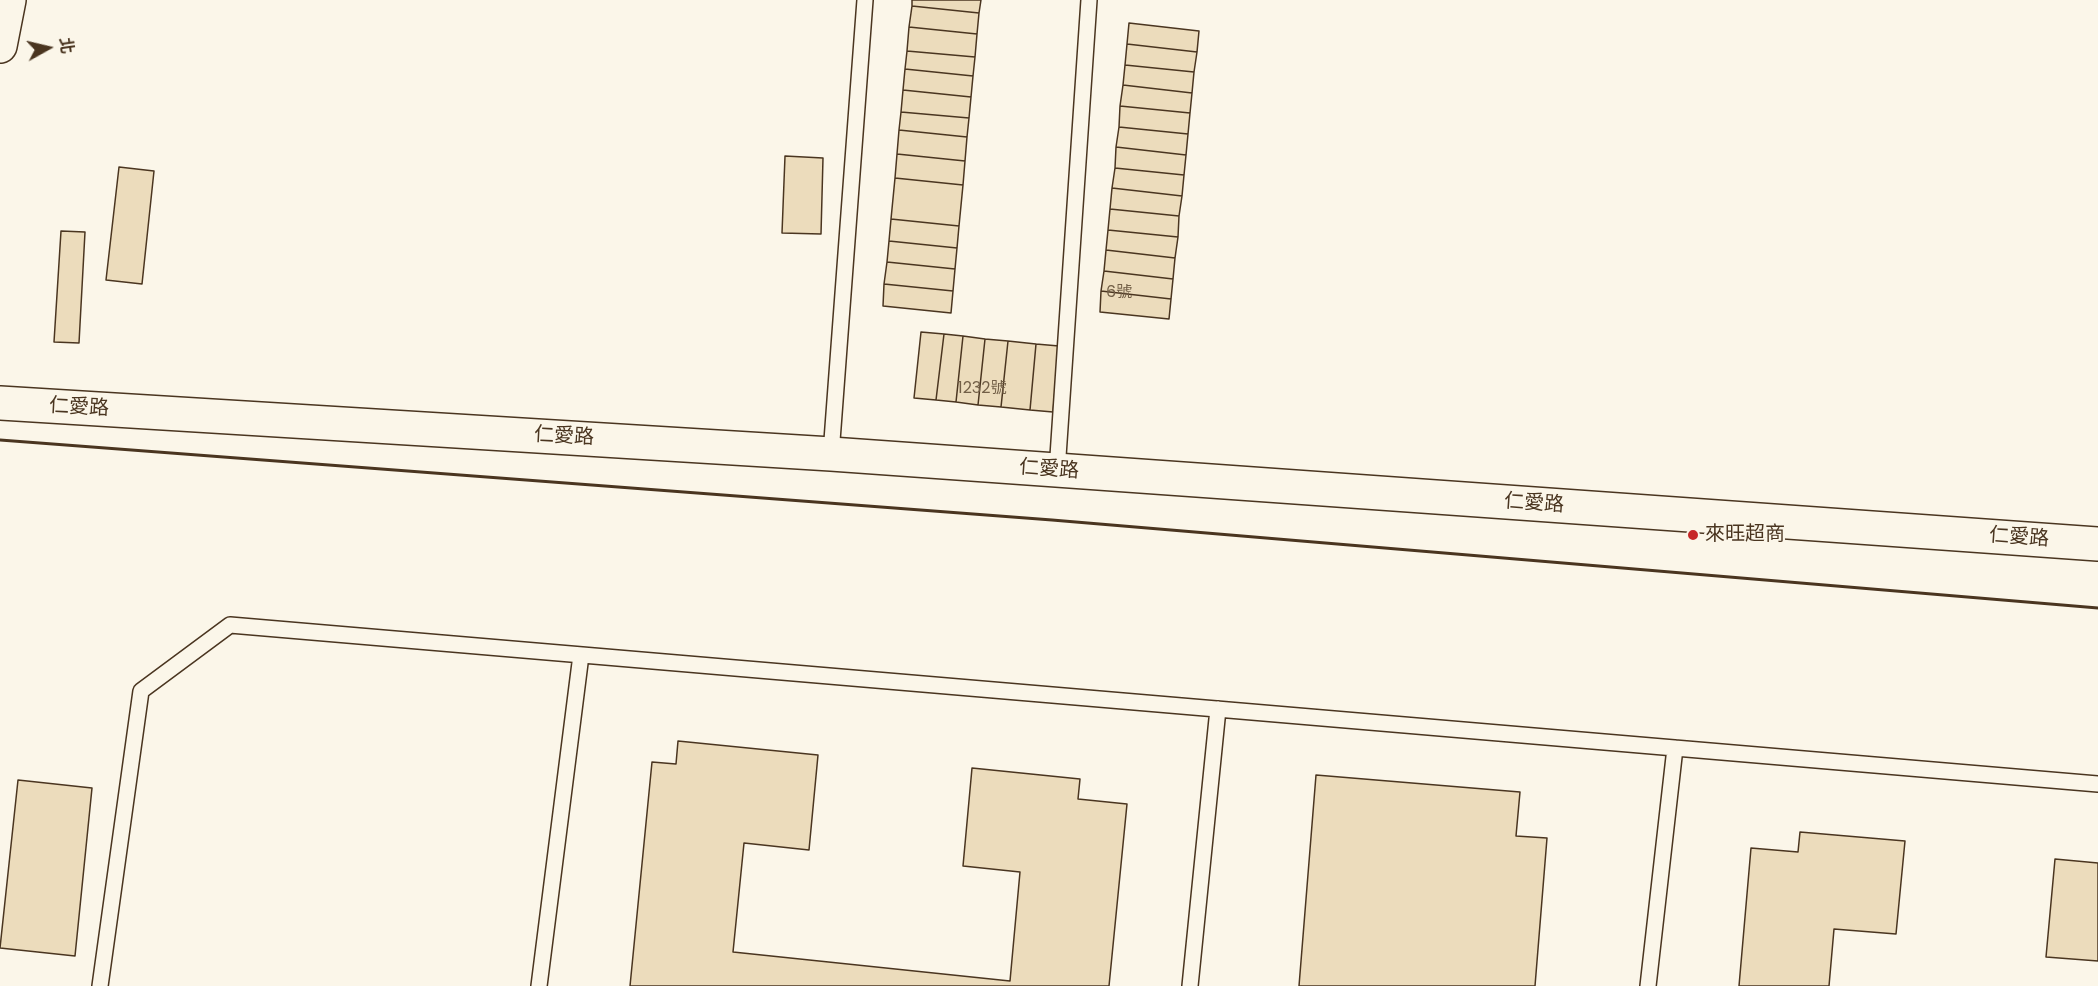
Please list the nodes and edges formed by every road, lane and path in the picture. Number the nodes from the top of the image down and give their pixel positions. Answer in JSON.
{"nodes":[{"id":1,"x":9,"y":0,"type":"edge"},
{"id":2,"x":865,"y":0,"type":"edge"},
{"id":3,"x":1089,"y":0,"type":"edge"},
{"id":4,"x":0,"y":46,"type":"edge"},
{"id":5,"x":0,"y":403,"type":"edge"},
{"id":6,"x":831,"y":454,"type":"junction"},
{"id":7,"x":1057,"y":471,"type":"junction"},
{"id":8,"x":2098,"y":544,"type":"edge"},
{"id":9,"x":581,"y":655,"type":"junction"},
{"id":10,"x":1218,"y":709,"type":"junction"},
{"id":11,"x":1675,"y":748,"type":"junction"},
{"id":12,"x":2098,"y":784,"type":"edge"},
{"id":13,"x":100,"y":986,"type":"edge"},
{"id":14,"x":539,"y":986,"type":"edge"},
{"id":15,"x":1190,"y":986,"type":"edge"},
{"id":16,"x":1648,"y":986,"type":"edge"}],
"edges":[{"from":1,"to":4,"type":"street"},
{"from":2,"to":6,"type":"lane"},
{"from":3,"to":7,"type":"lane"},
{"from":5,"to":6,"type":"street","name":"仁愛路"},
{"from":6,"to":7,"type":"street","name":"仁愛路"},
{"from":7,"to":8,"type":"street","name":"仁愛路"},
{"from":9,"to":10,"type":"lane"},
{"from":9,"to":13,"type":"lane"},
{"from":9,"to":14,"type":"lane"},
{"from":10,"to":11,"type":"lane"},
{"from":10,"to":15,"type":"lane"},
{"from":11,"to":12,"type":"lane"},
{"from":11,"to":16,"type":"lane"}]}
